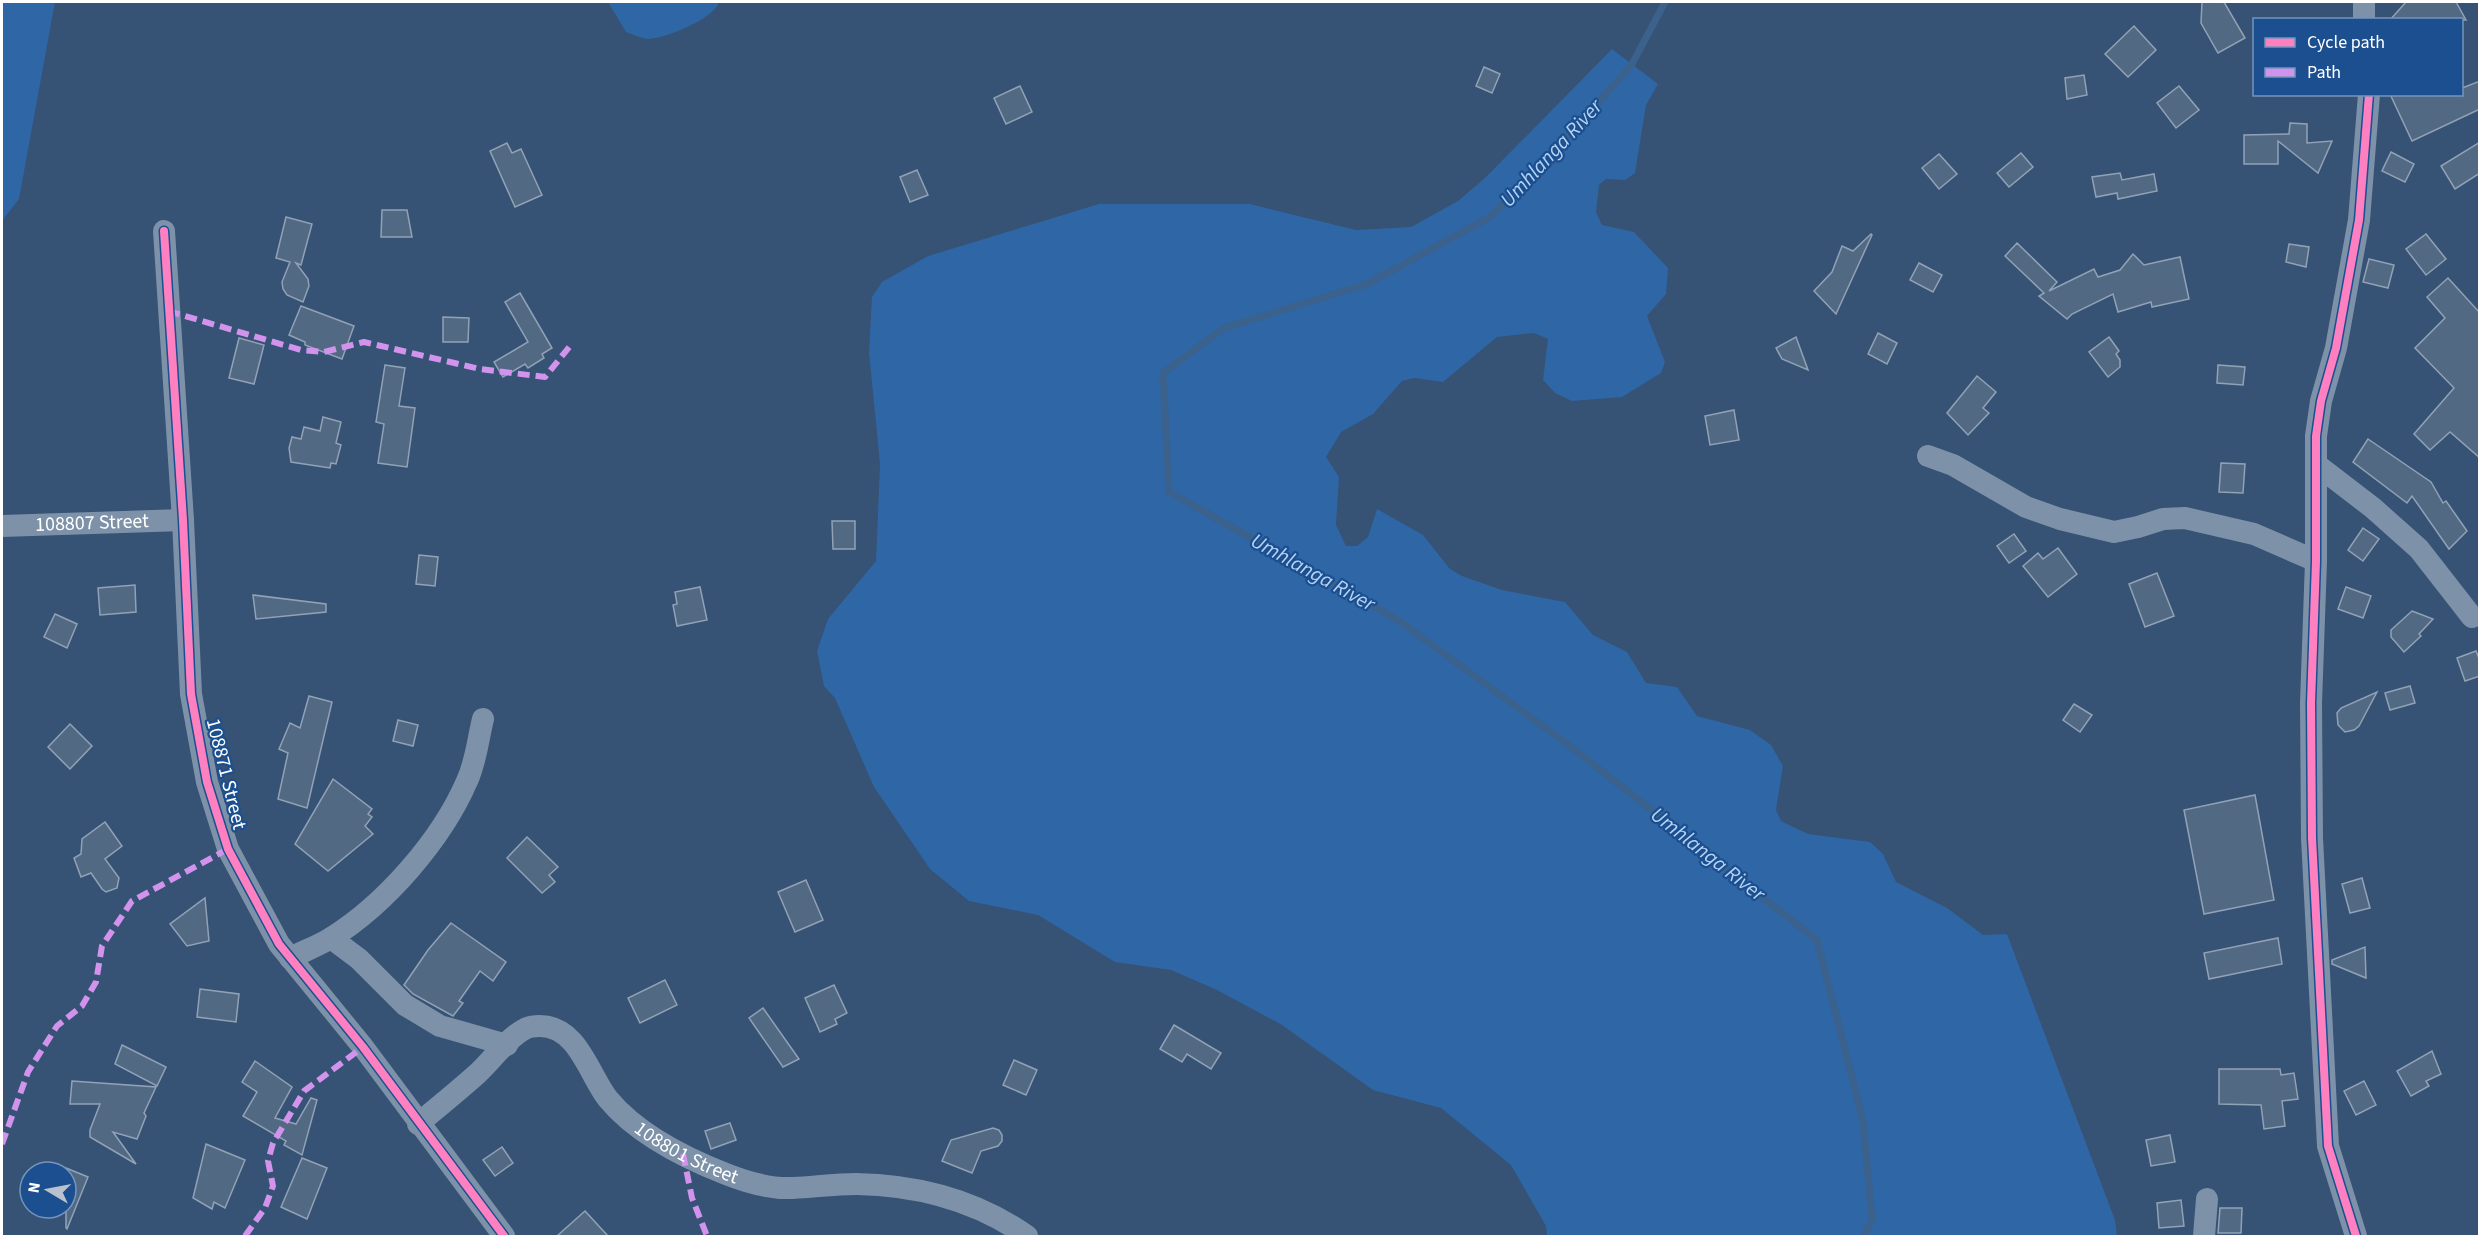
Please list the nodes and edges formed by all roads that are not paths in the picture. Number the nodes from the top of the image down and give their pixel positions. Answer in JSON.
{"nodes":[{"id":1,"x":2364,"y":2,"type":"edge"},
{"id":2,"x":2364,"y":18,"type":"edge"},
{"id":3,"x":2369,"y":96,"type":"edge"},
{"id":4,"x":164,"y":231,"type":"dead end"},
{"id":5,"x":1928,"y":456,"type":"dead end"},
{"id":6,"x":2317,"y":465,"type":"junction"},
{"id":7,"x":183,"y":520,"type":"junction"},
{"id":8,"x":2,"y":526,"type":"edge"},
{"id":9,"x":2316,"y":561,"type":"junction"},
{"id":10,"x":2472,"y":617,"type":"dead end"},
{"id":11,"x":483,"y":719,"type":"dead end"},
{"id":12,"x":331,"y":938,"type":"junction"},
{"id":13,"x":290,"y":958,"type":"junction"},
{"id":14,"x":507,"y":1045,"type":"junction"},
{"id":15,"x":418,"y":1124,"type":"junction"},
{"id":16,"x":2207,"y":1199,"type":"dead end"},
{"id":17,"x":504,"y":1236,"type":"edge"},
{"id":18,"x":1027,"y":1236,"type":"edge"},
{"id":19,"x":2204,"y":1236,"type":"edge"},
{"id":20,"x":2356,"y":1236,"type":"edge"}],
"edges":[{"from":1,"to":2,"type":"street"},
{"from":3,"to":6,"type":"street"},
{"from":4,"to":7,"type":"street","name":"108871 Street"},
{"from":5,"to":9,"type":"street"},
{"from":6,"to":9,"type":"street"},
{"from":6,"to":10,"type":"street"},
{"from":7,"to":8,"type":"street","name":"108807 Street"},
{"from":7,"to":13,"type":"street","name":"108871 Street"},
{"from":9,"to":20,"type":"street"},
{"from":11,"to":12,"type":"street"},
{"from":12,"to":13,"type":"street"},
{"from":12,"to":14,"type":"street"},
{"from":13,"to":15,"type":"street","name":"108871 Street"},
{"from":14,"to":15,"type":"street","name":"108801 Street"},
{"from":14,"to":18,"type":"street","name":"108801 Street"},
{"from":15,"to":17,"type":"street","name":"108871 Street"},
{"from":16,"to":19,"type":"street"}]}
